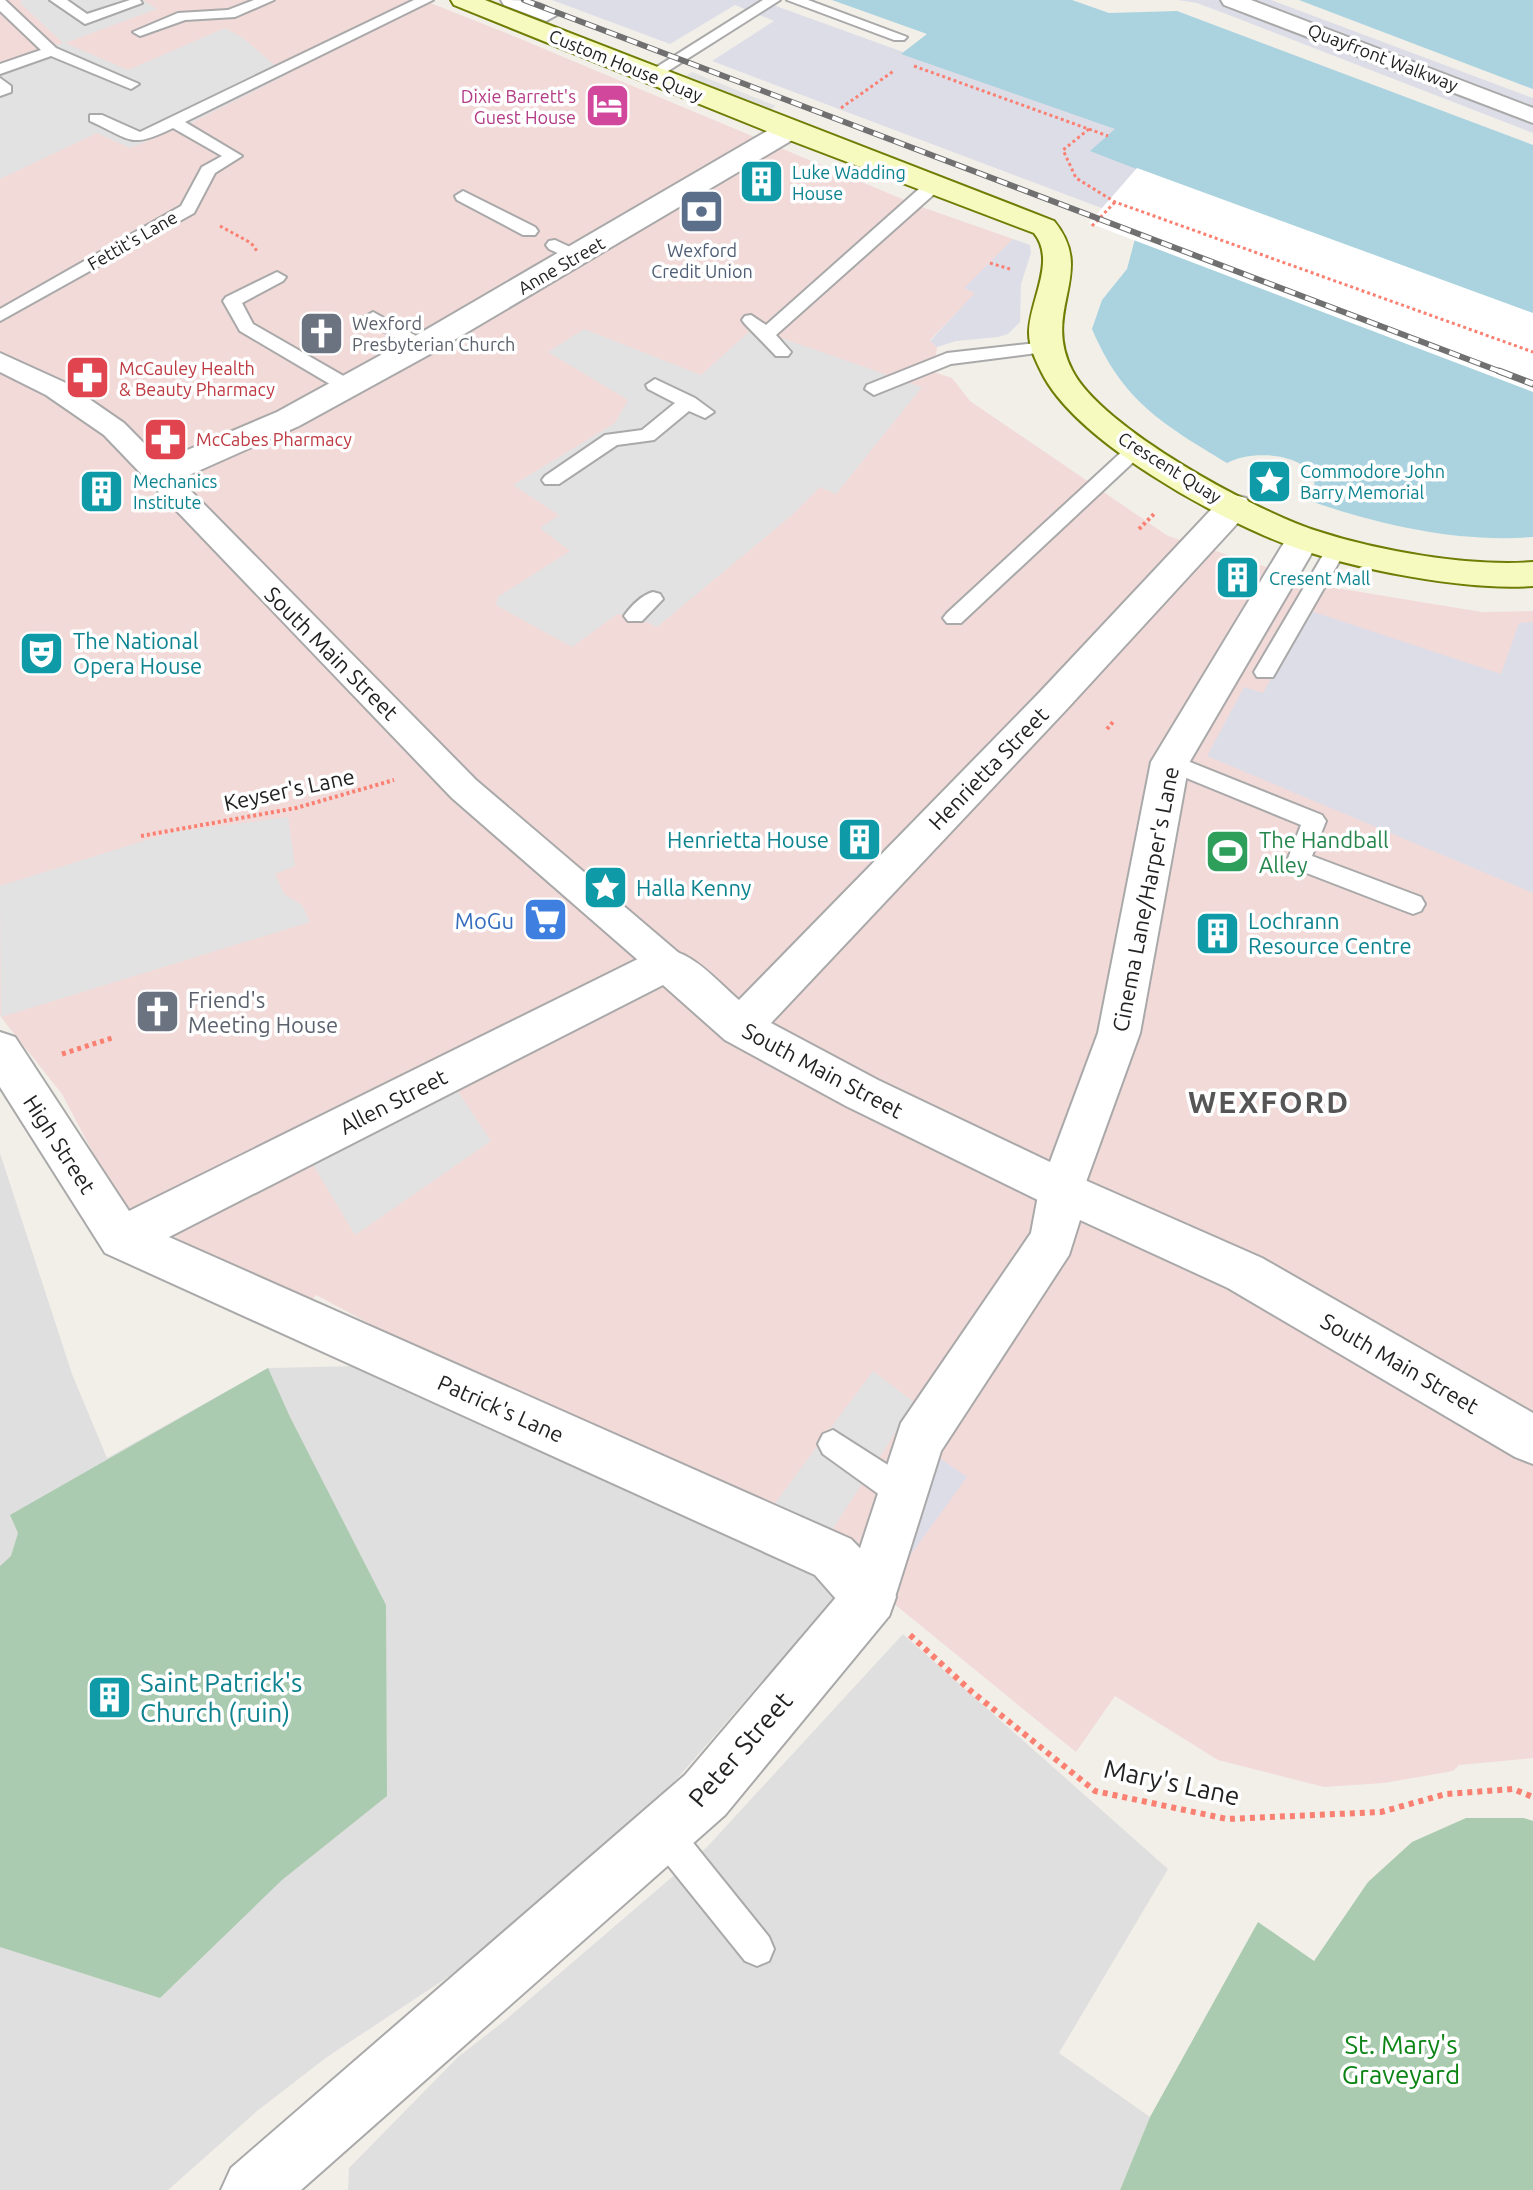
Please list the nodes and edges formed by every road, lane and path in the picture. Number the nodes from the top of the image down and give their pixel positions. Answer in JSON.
{"nodes":[{"id":1,"x":57,"y":0,"type":"edge"},
{"id":2,"x":267,"y":0,"type":"edge"},
{"id":3,"x":426,"y":0,"type":"edge"},
{"id":4,"x":463,"y":0,"type":"edge"},
{"id":5,"x":512,"y":0,"type":"edge"},
{"id":6,"x":773,"y":0,"type":"edge"},
{"id":7,"x":794,"y":0,"type":"edge"},
{"id":8,"x":1232,"y":0,"type":"edge"},
{"id":9,"x":0,"y":3,"type":"edge"},
{"id":10,"x":135,"y":3,"type":"dead end"},
{"id":11,"x":546,"y":15,"type":"dead end"},
{"id":12,"x":140,"y":32,"type":"dead end"},
{"id":13,"x":899,"y":37,"type":"dead end"},
{"id":14,"x":51,"y":51,"type":"junction"},
{"id":15,"x":906,"y":63,"type":"dead end"},
{"id":16,"x":0,"y":69,"type":"edge"},
{"id":17,"x":652,"y":75,"type":"junction"},
{"id":18,"x":0,"y":83,"type":"edge"},
{"id":19,"x":131,"y":84,"type":"dead end"},
{"id":20,"x":0,"y":91,"type":"edge"},
{"id":21,"x":1533,"y":116,"type":"edge"},
{"id":22,"x":96,"y":118,"type":"dead end"},
{"id":23,"x":179,"y":125,"type":"dead end"},
{"id":24,"x":1089,"y":129,"type":"junction"},
{"id":25,"x":789,"y":130,"type":"junction"},
{"id":26,"x":1108,"y":136,"type":"dead end"},
{"id":27,"x":935,"y":184,"type":"junction"},
{"id":28,"x":463,"y":196,"type":"dead end"},
{"id":29,"x":1115,"y":202,"type":"junction"},
{"id":30,"x":188,"y":209,"type":"junction"},
{"id":31,"x":1089,"y":230,"type":"dead end"},
{"id":32,"x":529,"y":231,"type":"dead end"},
{"id":33,"x":990,"y":263,"type":"dead end"},
{"id":34,"x":1010,"y":269,"type":"dead end"},
{"id":35,"x":277,"y":277,"type":"joint"},
{"id":36,"x":0,"y":316,"type":"edge"},
{"id":37,"x":373,"y":317,"type":"dead end"},
{"id":38,"x":751,"y":320,"type":"dead end"},
{"id":39,"x":767,"y":334,"type":"junction"},
{"id":40,"x":421,"y":346,"type":"junction"},
{"id":41,"x":1046,"y":347,"type":"junction"},
{"id":42,"x":782,"y":352,"type":"dead end"},
{"id":43,"x":1533,"y":352,"type":"edge"},
{"id":44,"x":0,"y":361,"type":"edge"},
{"id":45,"x":655,"y":385,"type":"dead end"},
{"id":46,"x":347,"y":386,"type":"junction"},
{"id":47,"x":874,"y":389,"type":"dead end"},
{"id":48,"x":1135,"y":450,"type":"junction"},
{"id":49,"x":157,"y":476,"type":"junction"},
{"id":50,"x":552,"y":480,"type":"dead end"},
{"id":51,"x":1234,"y":506,"type":"junction"},
{"id":52,"x":1156,"y":512,"type":"dead end"},
{"id":53,"x":1139,"y":529,"type":"dead end"},
{"id":54,"x":1320,"y":543,"type":"junction"},
{"id":55,"x":1533,"y":574,"type":"edge"},
{"id":56,"x":653,"y":599,"type":"dead end"},
{"id":57,"x":635,"y":616,"type":"dead end"},
{"id":58,"x":954,"y":618,"type":"dead end"},
{"id":59,"x":1265,"y":672,"type":"dead end"},
{"id":60,"x":1113,"y":722,"type":"dead end"},
{"id":61,"x":1107,"y":729,"type":"dead end"},
{"id":62,"x":1170,"y":762,"type":"junction"},
{"id":63,"x":441,"y":764,"type":"junction"},
{"id":64,"x":141,"y":836,"type":"dead end"},
{"id":65,"x":1413,"y":904,"type":"dead end"},
{"id":66,"x":667,"y":964,"type":"junction"},
{"id":67,"x":740,"y":1027,"type":"junction"},
{"id":68,"x":0,"y":1050,"type":"edge"},
{"id":69,"x":1062,"y":1190,"type":"junction"},
{"id":70,"x":121,"y":1238,"type":"junction"},
{"id":71,"x":1533,"y":1440,"type":"edge"},
{"id":72,"x":833,"y":1444,"type":"dead end"},
{"id":73,"x":902,"y":1492,"type":"junction"},
{"id":74,"x":870,"y":1597,"type":"junction"},
{"id":75,"x":1533,"y":1797,"type":"edge"},
{"id":76,"x":662,"y":1831,"type":"junction"},
{"id":77,"x":757,"y":1949,"type":"dead end"},
{"id":78,"x":253,"y":2190,"type":"edge"}],
"edges":[{"from":1,"to":10,"type":"lane"},
{"from":2,"to":12,"type":"lane"},
{"from":3,"to":22,"type":"lane"},
{"from":4,"to":17,"type":"main road","name":"Custom House Quay"},
{"from":5,"to":11,"type":"street"},
{"from":6,"to":17,"type":"lane"},
{"from":7,"to":13,"type":"lane"},
{"from":8,"to":21,"type":"street","name":"Quayfront Walkway"},
{"from":9,"to":14,"type":"lane"},
{"from":14,"to":16,"type":"lane"},
{"from":14,"to":19,"type":"lane"},
{"from":15,"to":24,"type":"path"},
{"from":17,"to":25,"type":"main road","name":"Custom House Quay"},
{"from":18,"to":20,"type":"lane"},
{"from":23,"to":30,"type":"lane","name":"Fettit's Lane"},
{"from":24,"to":26,"type":"path"},
{"from":24,"to":29,"type":"path"},
{"from":25,"to":27,"type":"main road","name":"Crescent Quay"},
{"from":25,"to":40,"type":"street","name":"Anne Street"},
{"from":27,"to":39,"type":"lane"},
{"from":27,"to":41,"type":"main road","name":"Crescent Quay"},
{"from":28,"to":32,"type":"lane"},
{"from":29,"to":31,"type":"path"},
{"from":29,"to":43,"type":"path"},
{"from":30,"to":35,"type":"path"},
{"from":30,"to":36,"type":"lane","name":"Fettit's Lane"},
{"from":33,"to":34,"type":"path"},
{"from":35,"to":46,"type":"lane"},
{"from":37,"to":40,"type":"lane"},
{"from":38,"to":39,"type":"lane"},
{"from":39,"to":42,"type":"lane"},
{"from":40,"to":46,"type":"street","name":"Anne Street"},
{"from":41,"to":47,"type":"lane"},
{"from":41,"to":48,"type":"main road","name":"Crescent Quay"},
{"from":44,"to":49,"type":"street","name":"South Main Street"},
{"from":45,"to":50,"type":"lane"},
{"from":46,"to":49,"type":"street","name":"Anne Street"},
{"from":48,"to":51,"type":"main road","name":"Crescent Quay"},
{"from":48,"to":58,"type":"lane"},
{"from":49,"to":63,"type":"street","name":"South Main Street"},
{"from":51,"to":54,"type":"main road","name":"Crescent Quay"},
{"from":51,"to":67,"type":"street","name":"Henrietta Street"},
{"from":52,"to":53,"type":"path"},
{"from":54,"to":55,"type":"main road","name":"Crescent Quay"},
{"from":54,"to":59,"type":"lane"},
{"from":54,"to":62,"type":"street","name":"Cinema Lane/Harper's Lane"},
{"from":56,"to":57,"type":"lane"},
{"from":60,"to":61,"type":"path"},
{"from":62,"to":65,"type":"lane"},
{"from":62,"to":69,"type":"street","name":"Cinema Lane/Harper's Lane"},
{"from":63,"to":64,"type":"path","name":"Keyser's Lane"},
{"from":63,"to":66,"type":"street","name":"South Main Street"},
{"from":66,"to":67,"type":"street","name":"South Main Street"},
{"from":66,"to":70,"type":"street","name":"Allen Street"},
{"from":67,"to":69,"type":"street","name":"South Main Street"},
{"from":68,"to":70,"type":"street","name":"High Street"},
{"from":69,"to":71,"type":"street","name":"South Main Street"},
{"from":69,"to":73,"type":"street","name":"Peter Street"},
{"from":70,"to":74,"type":"street","name":"Patrick's Lane"},
{"from":72,"to":73,"type":"lane"},
{"from":73,"to":74,"type":"street","name":"Peter Street"},
{"from":74,"to":75,"type":"path","name":"Mary's Lane"},
{"from":74,"to":76,"type":"street","name":"Peter Street"},
{"from":76,"to":77,"type":"lane"},
{"from":76,"to":78,"type":"street","name":"Peter Street"}]}
